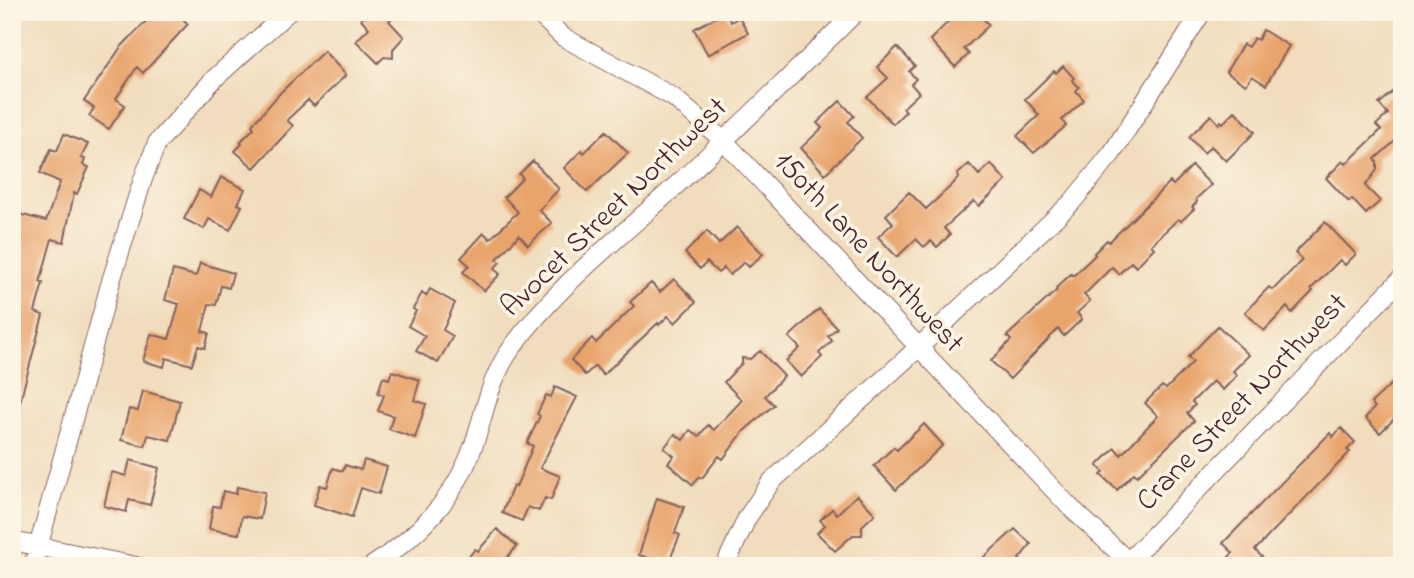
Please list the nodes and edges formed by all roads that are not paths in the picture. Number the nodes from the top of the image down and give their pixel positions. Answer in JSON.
{"nodes":[{"id":1,"x":288,"y":12,"type":"edge"},
{"id":2,"x":537,"y":12,"type":"edge"},
{"id":3,"x":856,"y":12,"type":"edge"},
{"id":4,"x":1202,"y":12,"type":"edge"},
{"id":5,"x":724,"y":141,"type":"junction"},
{"id":6,"x":1402,"y":278,"type":"edge"},
{"id":7,"x":918,"y":348,"type":"junction"},
{"id":8,"x":12,"y":541,"type":"edge"},
{"id":9,"x":38,"y":545,"type":"junction"},
{"id":10,"x":1128,"y":564,"type":"edge"},
{"id":11,"x":373,"y":565,"type":"edge"},
{"id":12,"x":33,"y":566,"type":"edge"},
{"id":13,"x":136,"y":566,"type":"edge"},
{"id":14,"x":724,"y":566,"type":"edge"}],
"edges":[{"from":1,"to":9,"type":"street"},
{"from":2,"to":5,"type":"street","name":"150th Lane Northwest"},
{"from":3,"to":5,"type":"street","name":"Avocet Street Northwest"},
{"from":4,"to":7,"type":"street"},
{"from":5,"to":7,"type":"street","name":"150th Lane Northwest"},
{"from":5,"to":11,"type":"street","name":"Avocet Street Northwest"},
{"from":6,"to":10,"type":"street","name":"Crane Street Northwest"},
{"from":7,"to":10,"type":"street","name":"150th Lane Northwest"},
{"from":7,"to":14,"type":"street"},
{"from":8,"to":9,"type":"street"},
{"from":9,"to":12,"type":"street"},
{"from":9,"to":13,"type":"street"}]}
